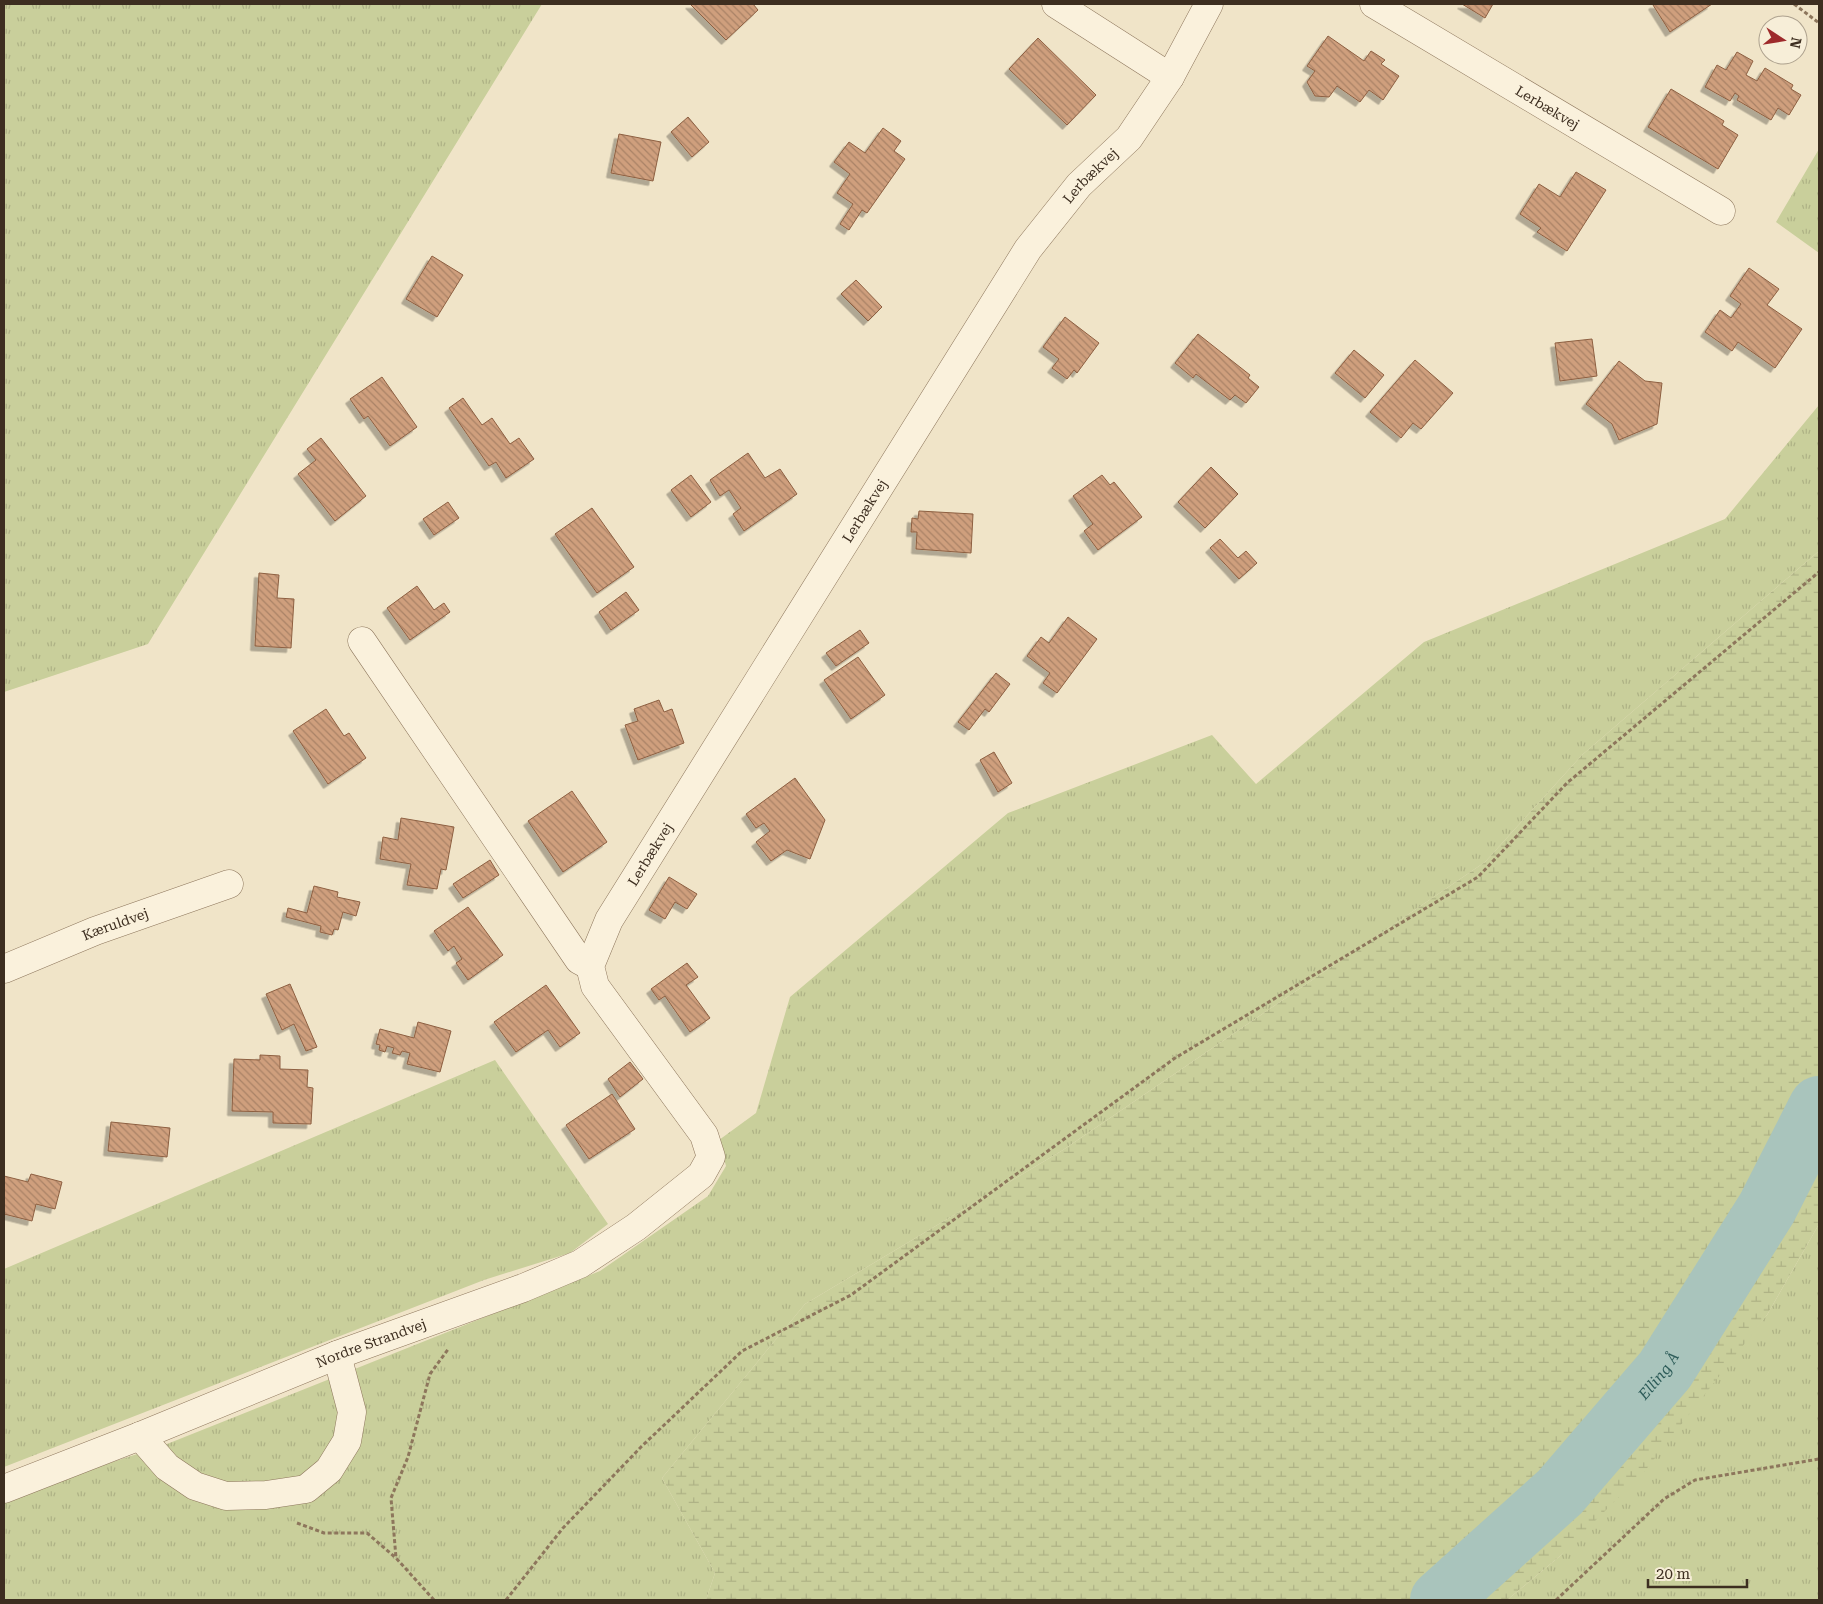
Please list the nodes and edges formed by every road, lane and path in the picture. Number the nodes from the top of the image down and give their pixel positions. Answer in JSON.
{"nodes":[{"id":1,"x":1056,"y":4,"type":"edge"},
{"id":2,"x":1209,"y":4,"type":"edge"},
{"id":3,"x":1374,"y":4,"type":"edge"},
{"id":4,"x":1794,"y":4,"type":"edge"},
{"id":5,"x":1819,"y":24,"type":"edge"},
{"id":6,"x":1170,"y":77,"type":"junction"},
{"id":7,"x":1721,"y":211,"type":"dead end"},
{"id":8,"x":1819,"y":572,"type":"edge"},
{"id":9,"x":362,"y":641,"type":"dead end"},
{"id":10,"x":229,"y":884,"type":"dead end"},
{"id":11,"x":590,"y":966,"type":"junction"},
{"id":12,"x":4,"y":969,"type":"edge"},
{"id":13,"x":454,"y":1342,"type":"dead end"},
{"id":14,"x":337,"y":1355,"type":"junction"},
{"id":15,"x":140,"y":1436,"type":"junction"},
{"id":16,"x":1819,"y":1459,"type":"edge"},
{"id":17,"x":4,"y":1489,"type":"edge"},
{"id":18,"x":266,"y":1495,"type":"junction"},
{"id":19,"x":396,"y":1558,"type":"junction"},
{"id":20,"x":434,"y":1600,"type":"edge"},
{"id":21,"x":506,"y":1600,"type":"edge"},
{"id":22,"x":1556,"y":1600,"type":"edge"}],
"edges":[{"from":1,"to":6,"type":"street"},
{"from":2,"to":6,"type":"street","name":"Lerbækvej"},
{"from":3,"to":7,"type":"street","name":"Lerbækvej"},
{"from":4,"to":5,"type":"path"},
{"from":6,"to":11,"type":"street","name":"Lerbækvej"},
{"from":8,"to":21,"type":"path"},
{"from":9,"to":11,"type":"street"},
{"from":10,"to":12,"type":"street","name":"Kæruldvej"},
{"from":11,"to":14,"type":"street","name":"Nordre Strandvej"},
{"from":13,"to":19,"type":"path"},
{"from":14,"to":15,"type":"street","name":"Nordre Strandvej"},
{"from":14,"to":18,"type":"street"},
{"from":15,"to":17,"type":"street","name":"Nordre Strandvej"},
{"from":15,"to":18,"type":"street"},
{"from":16,"to":22,"type":"path"},
{"from":18,"to":19,"type":"path"},
{"from":19,"to":20,"type":"path"}]}
